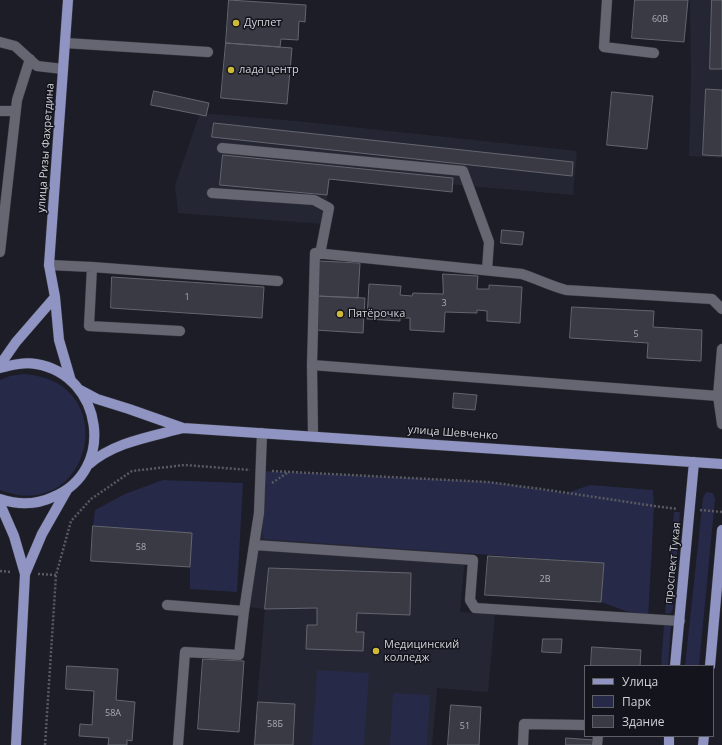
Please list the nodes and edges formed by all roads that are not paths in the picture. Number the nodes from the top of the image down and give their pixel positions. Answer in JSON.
{"nodes":[{"id":1,"x":68,"y":0,"type":"edge"},
{"id":2,"x":607,"y":0,"type":"edge"},
{"id":3,"x":0,"y":42,"type":"edge"},
{"id":4,"x":65,"y":43,"type":"junction"},
{"id":5,"x":208,"y":52,"type":"dead end"},
{"id":6,"x":654,"y":52,"type":"dead end"},
{"id":7,"x":30,"y":59,"type":"junction"},
{"id":8,"x":63,"y":69,"type":"junction"},
{"id":9,"x":0,"y":111,"type":"edge"},
{"id":10,"x":15,"y":111,"type":"junction"},
{"id":11,"x":222,"y":148,"type":"dead end"},
{"id":12,"x":212,"y":193,"type":"dead end"},
{"id":13,"x":0,"y":252,"type":"edge"},
{"id":14,"x":320,"y":254,"type":"junction"},
{"id":15,"x":49,"y":265,"type":"junction"},
{"id":16,"x":92,"y":267,"type":"junction"},
{"id":17,"x":487,"y":270,"type":"junction"},
{"id":18,"x":278,"y":281,"type":"dead end"},
{"id":19,"x":55,"y":298,"type":"junction"},
{"id":20,"x":722,"y":309,"type":"edge"},
{"id":21,"x":180,"y":331,"type":"dead end"},
{"id":22,"x":722,"y":349,"type":"edge"},
{"id":23,"x":0,"y":364,"type":"edge"},
{"id":24,"x":312,"y":366,"type":"junction"},
{"id":25,"x":0,"y":368,"type":"edge"},
{"id":26,"x":71,"y":380,"type":"junction"},
{"id":27,"x":80,"y":390,"type":"junction"},
{"id":28,"x":718,"y":396,"type":"junction"},
{"id":29,"x":722,"y":424,"type":"edge"},
{"id":30,"x":183,"y":428,"type":"junction"},
{"id":31,"x":262,"y":433,"type":"junction"},
{"id":32,"x":313,"y":435,"type":"junction"},
{"id":33,"x":694,"y":462,"type":"junction"},
{"id":34,"x":722,"y":464,"type":"edge"},
{"id":35,"x":87,"y":466,"type":"junction"},
{"id":36,"x":68,"y":488,"type":"junction"},
{"id":37,"x":0,"y":499,"type":"edge"},
{"id":38,"x":0,"y":504,"type":"edge"},
{"id":39,"x":722,"y":530,"type":"edge"},
{"id":40,"x":254,"y":545,"type":"junction"},
{"id":41,"x":25,"y":574,"type":"junction"},
{"id":42,"x":167,"y":605,"type":"dead end"},
{"id":43,"x":244,"y":611,"type":"junction"},
{"id":44,"x":680,"y":621,"type":"junction"},
{"id":45,"x":675,"y":665,"type":"edge"},
{"id":46,"x":710,"y":665,"type":"edge"},
{"id":47,"x":584,"y":725,"type":"edge"},
{"id":48,"x":16,"y":745,"type":"edge"},
{"id":49,"x":178,"y":745,"type":"edge"},
{"id":50,"x":523,"y":745,"type":"edge"}],
"edges":[{"from":1,"to":4,"type":"main road","name":"улица Ризы Фахретдина"},
{"from":2,"to":6,"type":"lane"},
{"from":3,"to":7,"type":"lane"},
{"from":4,"to":5,"type":"lane"},
{"from":4,"to":8,"type":"main road","name":"улица Ризы Фахретдина"},
{"from":7,"to":8,"type":"lane"},
{"from":7,"to":10,"type":"lane"},
{"from":8,"to":15,"type":"main road","name":"улица Ризы Фахретдина"},
{"from":9,"to":10,"type":"lane"},
{"from":10,"to":13,"type":"lane"},
{"from":11,"to":17,"type":"lane"},
{"from":12,"to":14,"type":"lane"},
{"from":14,"to":17,"type":"lane"},
{"from":14,"to":24,"type":"lane"},
{"from":15,"to":16,"type":"lane"},
{"from":15,"to":19,"type":"main road","name":"улица Ризы Фахретдина"},
{"from":16,"to":18,"type":"lane"},
{"from":16,"to":21,"type":"lane"},
{"from":17,"to":20,"type":"lane"},
{"from":19,"to":23,"type":"main road"},
{"from":19,"to":26,"type":"main road","name":"улица Ризы Фахретдина"},
{"from":22,"to":28,"type":"lane"},
{"from":24,"to":28,"type":"lane"},
{"from":24,"to":32,"type":"lane"},
{"from":25,"to":26,"type":"main road"},
{"from":26,"to":27,"type":"main road"},
{"from":27,"to":30,"type":"main road"},
{"from":27,"to":35,"type":"main road"},
{"from":28,"to":29,"type":"lane"},
{"from":30,"to":31,"type":"main road","name":"улица Шевченко"},
{"from":30,"to":35,"type":"main road"},
{"from":31,"to":32,"type":"main road","name":"улица Шевченко"},
{"from":31,"to":40,"type":"lane"},
{"from":32,"to":33,"type":"main road","name":"улица Шевченко"},
{"from":33,"to":34,"type":"main road","name":"улица Шевченко"},
{"from":33,"to":44,"type":"main road","name":"проспект Тукая"},
{"from":35,"to":36,"type":"main road"},
{"from":36,"to":37,"type":"main road"},
{"from":36,"to":41,"type":"main road"},
{"from":38,"to":41,"type":"main road"},
{"from":39,"to":46,"type":"main road"},
{"from":40,"to":43,"type":"lane"},
{"from":40,"to":44,"type":"lane"},
{"from":41,"to":48,"type":"main road"},
{"from":42,"to":43,"type":"lane"},
{"from":43,"to":49,"type":"lane"},
{"from":44,"to":45,"type":"main road","name":"проспект Тукая"},
{"from":47,"to":50,"type":"lane"}]}
